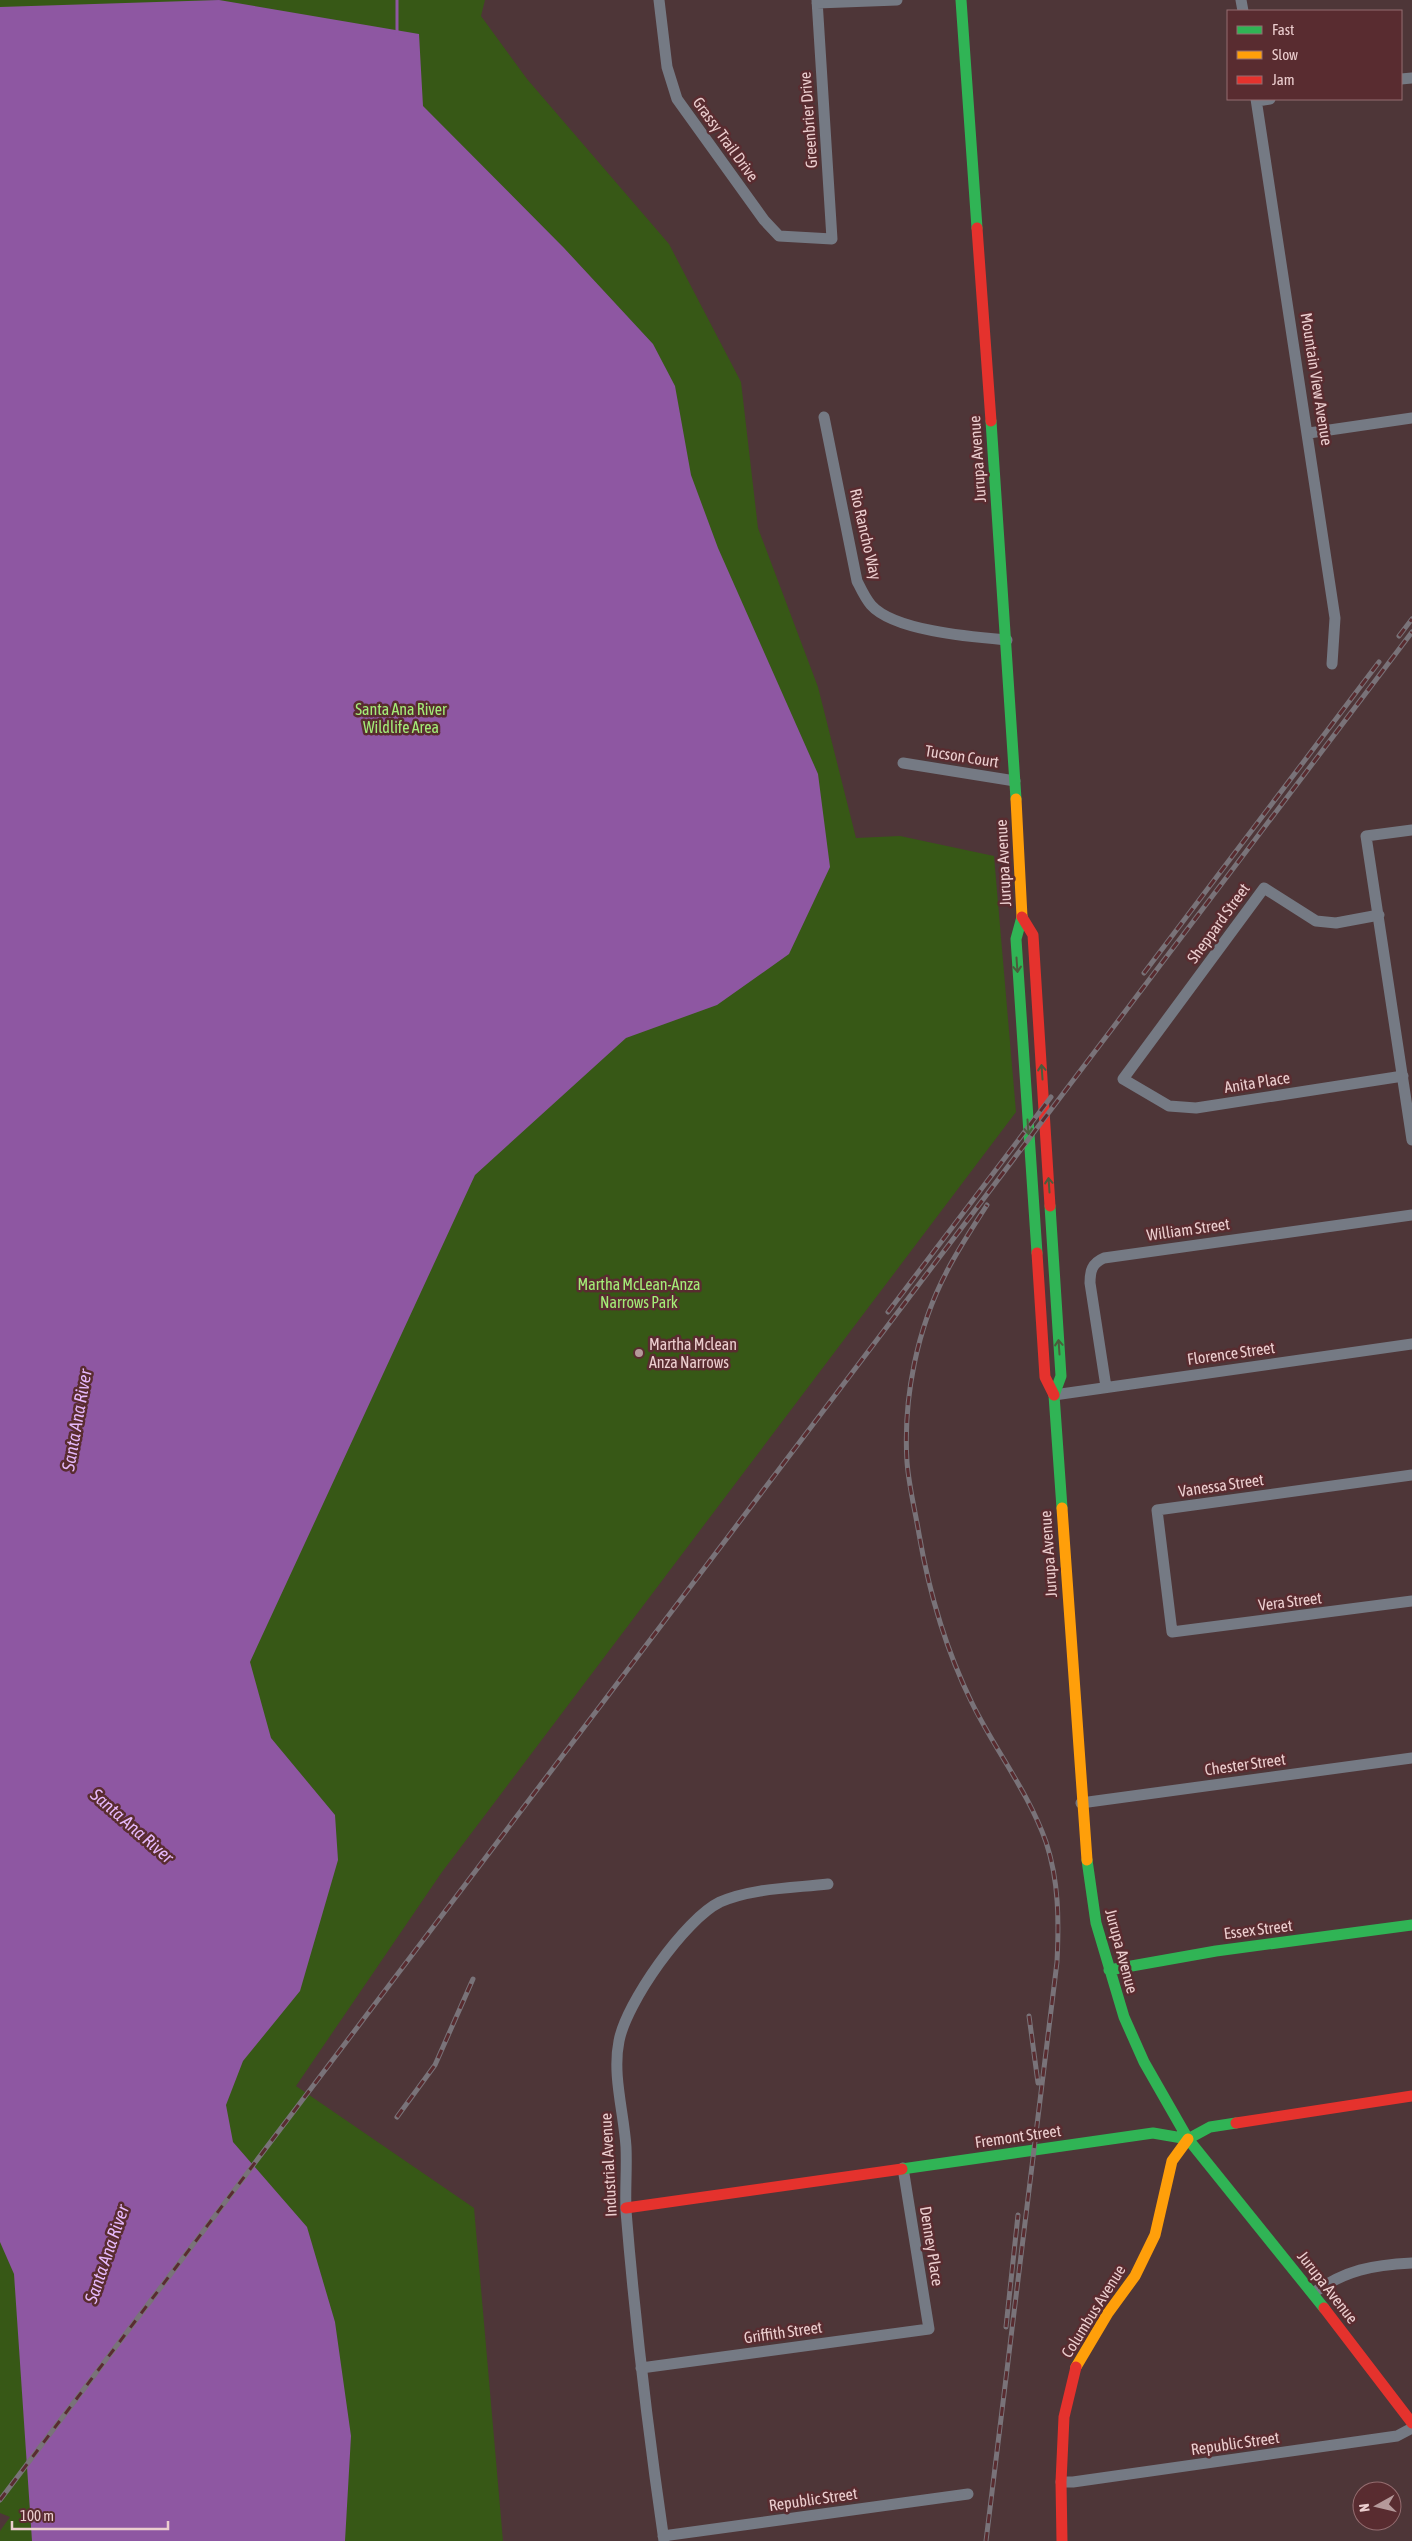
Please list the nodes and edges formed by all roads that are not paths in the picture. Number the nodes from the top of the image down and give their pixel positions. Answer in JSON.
{"nodes":[{"id":1,"x":659,"y":0,"type":"edge"},
{"id":2,"x":897,"y":0,"type":"edge"},
{"id":3,"x":961,"y":0,"type":"edge"},
{"id":4,"x":817,"y":2,"type":"edge"},
{"id":5,"x":1256,"y":100,"type":"edge"},
{"id":6,"x":832,"y":238,"type":"joint"},
{"id":7,"x":824,"y":418,"type":"dead end"},
{"id":8,"x":1412,"y":418,"type":"edge"},
{"id":9,"x":1309,"y":433,"type":"junction"},
{"id":10,"x":1006,"y":640,"type":"junction"},
{"id":11,"x":1332,"y":664,"type":"dead end"},
{"id":12,"x":904,"y":763,"type":"dead end"},
{"id":13,"x":1015,"y":781,"type":"junction"},
{"id":14,"x":1412,"y":830,"type":"edge"},
{"id":15,"x":1379,"y":915,"type":"junction"},
{"id":16,"x":1022,"y":917,"type":"junction"},
{"id":17,"x":1403,"y":1076,"type":"junction"},
{"id":18,"x":1123,"y":1079,"type":"joint"},
{"id":19,"x":1412,"y":1140,"type":"edge"},
{"id":20,"x":1412,"y":1215,"type":"edge"},
{"id":21,"x":1412,"y":1344,"type":"edge"},
{"id":22,"x":1106,"y":1387,"type":"junction"},
{"id":23,"x":1054,"y":1394,"type":"junction"},
{"id":24,"x":1412,"y":1476,"type":"edge"},
{"id":25,"x":1412,"y":1602,"type":"edge"},
{"id":26,"x":1172,"y":1632,"type":"joint"},
{"id":27,"x":1412,"y":1758,"type":"edge"},
{"id":28,"x":1081,"y":1803,"type":"junction"},
{"id":29,"x":828,"y":1884,"type":"dead end"},
{"id":30,"x":1412,"y":1926,"type":"edge"},
{"id":31,"x":1109,"y":1970,"type":"junction"},
{"id":32,"x":1412,"y":2096,"type":"edge"},
{"id":33,"x":1188,"y":2139,"type":"junction"},
{"id":34,"x":903,"y":2168,"type":"junction"},
{"id":35,"x":626,"y":2208,"type":"junction"},
{"id":36,"x":1412,"y":2263,"type":"edge"},
{"id":37,"x":1313,"y":2294,"type":"junction"},
{"id":38,"x":929,"y":2329,"type":"joint"},
{"id":39,"x":641,"y":2368,"type":"junction"},
{"id":40,"x":1412,"y":2423,"type":"edge"},
{"id":41,"x":1412,"y":2428,"type":"edge"},
{"id":42,"x":1061,"y":2482,"type":"junction"},
{"id":43,"x":968,"y":2494,"type":"dead end"},
{"id":44,"x":664,"y":2539,"type":"edge"},
{"id":45,"x":1062,"y":2541,"type":"edge"}],
"edges":[{"from":1,"to":6,"type":"street","name":"Grassy Trail Drive"},
{"from":2,"to":4,"type":"street"},
{"from":3,"to":10,"type":"main road","name":"Jurupa Avenue"},
{"from":4,"to":6,"type":"street","name":"Greenbrier Drive"},
{"from":5,"to":9,"type":"street","name":"Mountain View Avenue"},
{"from":7,"to":10,"type":"street","name":"Rio Rancho Way"},
{"from":8,"to":9,"type":"street"},
{"from":9,"to":11,"type":"street","name":"Mountain View Avenue"},
{"from":10,"to":13,"type":"main road","name":"Jurupa Avenue"},
{"from":12,"to":13,"type":"street","name":"Tucson Court"},
{"from":13,"to":16,"type":"main road","name":"Jurupa Avenue"},
{"from":14,"to":15,"type":"street"},
{"from":15,"to":17,"type":"street"},
{"from":15,"to":18,"type":"street","name":"Sheppard Street"},
{"from":16,"to":23,"type":"main road","name":"Jurupa Avenue","one_way":true},
{"from":23,"to":16,"type":"main road","name":"Jurupa Avenue","one_way":true},
{"from":17,"to":18,"type":"street","name":"Anita Place"},
{"from":17,"to":19,"type":"street"},
{"from":20,"to":22,"type":"street","name":"William Street"},
{"from":21,"to":22,"type":"street","name":"Florence Street"},
{"from":22,"to":23,"type":"street","name":"Florence Street"},
{"from":23,"to":28,"type":"main road","name":"Jurupa Avenue"},
{"from":24,"to":26,"type":"street","name":"Vanessa Street"},
{"from":25,"to":26,"type":"street","name":"Vera Street"},
{"from":27,"to":28,"type":"street","name":"Chester Street"},
{"from":28,"to":31,"type":"main road","name":"Jurupa Avenue"},
{"from":29,"to":35,"type":"street","name":"Industrial Avenue"},
{"from":30,"to":31,"type":"main road","name":"Essex Street"},
{"from":31,"to":33,"type":"main road","name":"Jurupa Avenue"},
{"from":32,"to":33,"type":"main road"},
{"from":33,"to":34,"type":"main road","name":"Fremont Street"},
{"from":33,"to":37,"type":"main road","name":"Jurupa Avenue"},
{"from":33,"to":42,"type":"main road","name":"Columbus Avenue"},
{"from":34,"to":35,"type":"main road","name":"Fremont Street"},
{"from":34,"to":38,"type":"street","name":"Denney Place"},
{"from":35,"to":39,"type":"street","name":"Industrial Avenue"},
{"from":36,"to":37,"type":"street"},
{"from":37,"to":40,"type":"main road","name":"Jurupa Avenue"},
{"from":38,"to":39,"type":"street","name":"Griffith Street"},
{"from":39,"to":44,"type":"street","name":"Industrial Avenue"},
{"from":41,"to":42,"type":"street","name":"Republic Street"},
{"from":42,"to":45,"type":"main road","name":"Columbus Avenue"},
{"from":43,"to":44,"type":"street","name":"Republic Street"}]}
